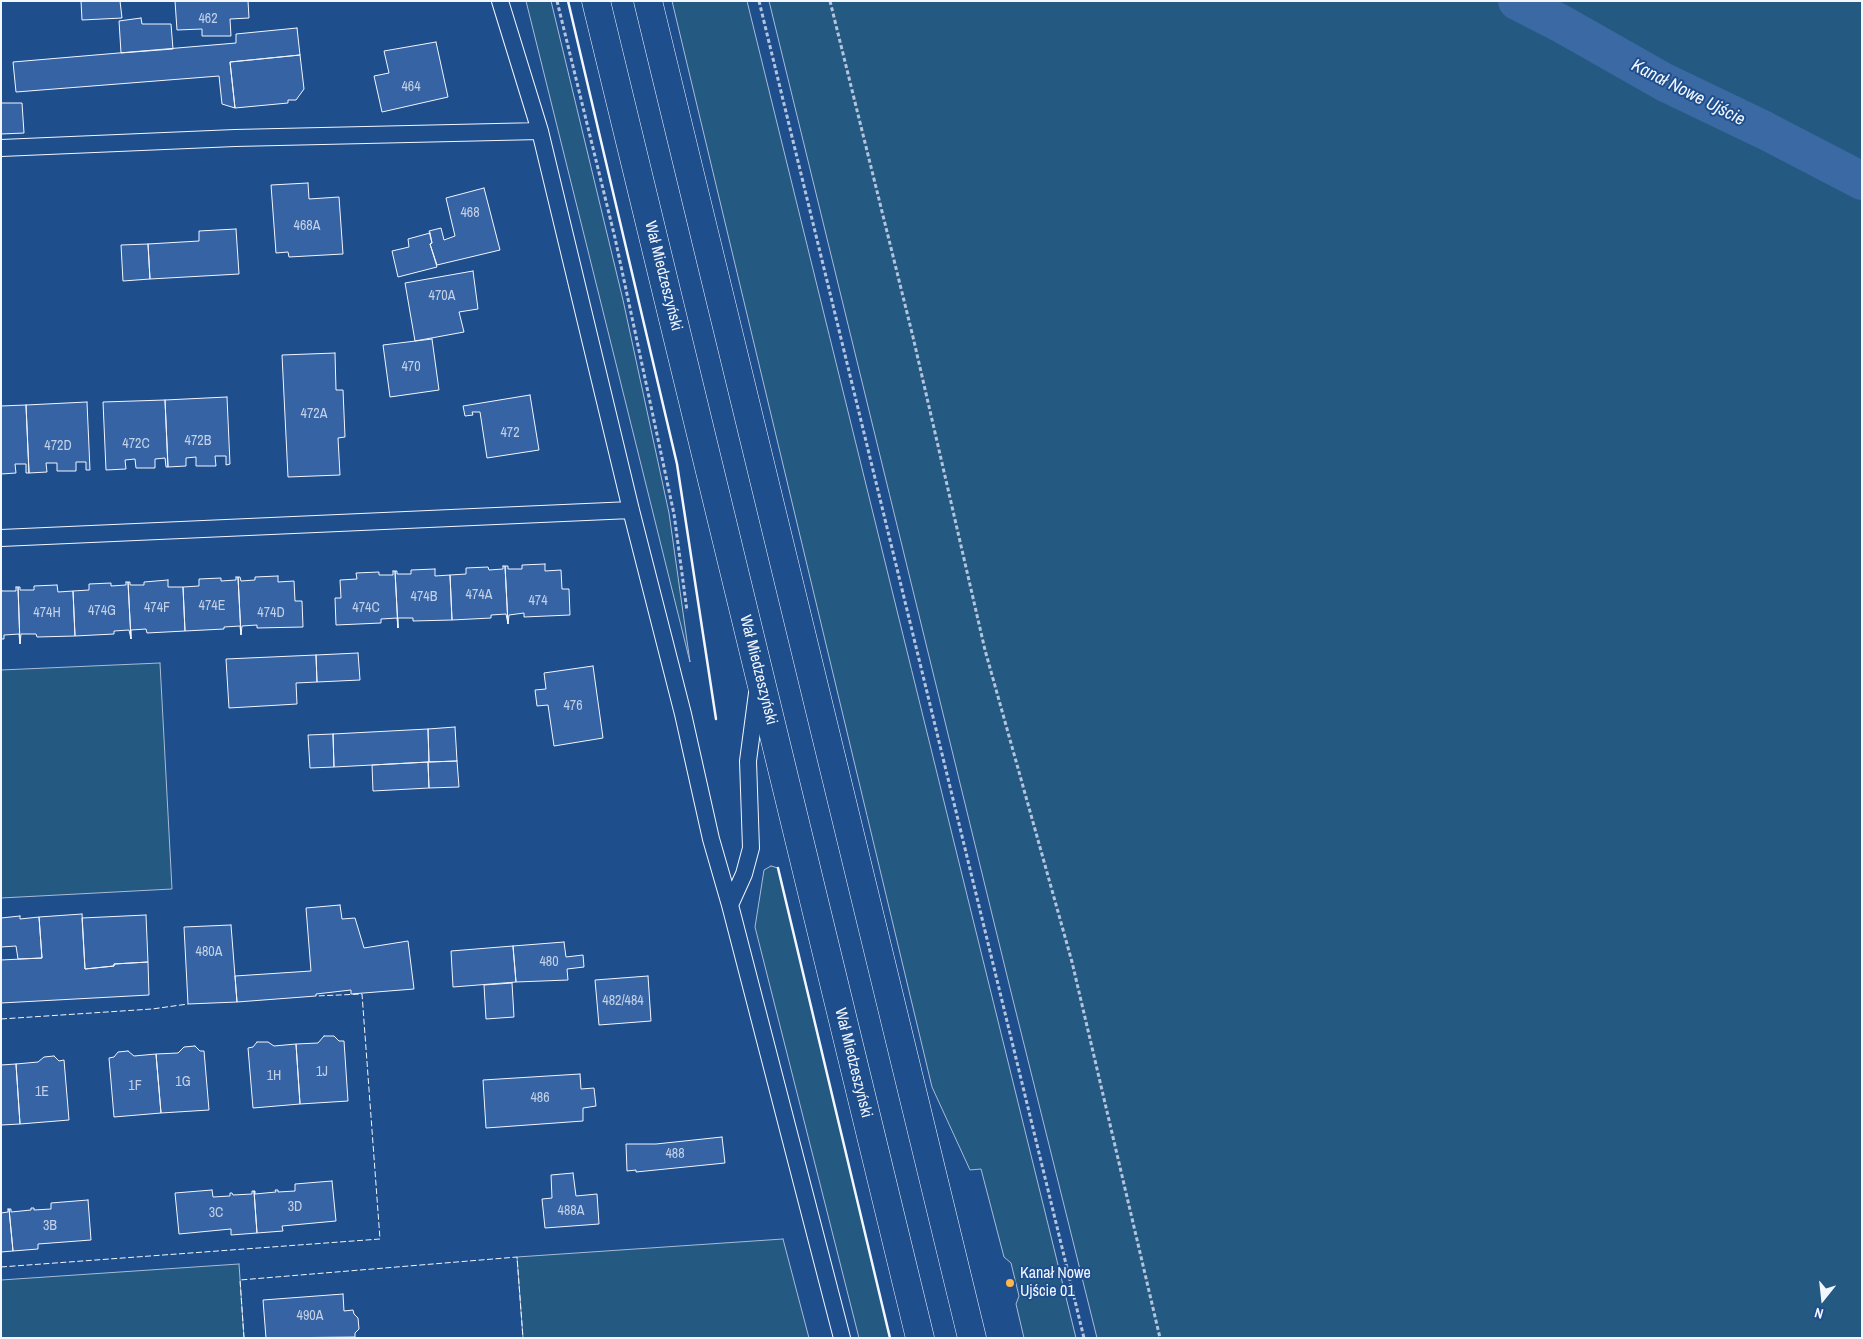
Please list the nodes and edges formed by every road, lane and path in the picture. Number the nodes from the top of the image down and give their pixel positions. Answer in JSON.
{"nodes":[{"id":1,"x":500,"y":1,"type":"edge"},
{"id":2,"x":557,"y":1,"type":"edge"},
{"id":3,"x":596,"y":1,"type":"edge"},
{"id":4,"x":648,"y":1,"type":"edge"},
{"id":5,"x":759,"y":1,"type":"edge"},
{"id":6,"x":830,"y":1,"type":"edge"},
{"id":7,"x":540,"y":131,"type":"junction"},
{"id":8,"x":1,"y":148,"type":"edge"},
{"id":9,"x":631,"y":510,"type":"junction"},
{"id":10,"x":1,"y":538,"type":"edge"},
{"id":11,"x":687,"y":612,"type":"dead end"},
{"id":12,"x":760,"y":676,"type":"junction"},
{"id":13,"x":730,"y":905,"type":"junction"},
{"id":14,"x":842,"y":1338,"type":"edge"},
{"id":15,"x":920,"y":1338,"type":"edge"},
{"id":16,"x":972,"y":1338,"type":"edge"},
{"id":17,"x":1084,"y":1338,"type":"edge"},
{"id":18,"x":1160,"y":1338,"type":"edge"}],
"edges":[{"from":1,"to":7,"type":"lane"},
{"from":2,"to":11,"type":"path"},
{"from":3,"to":12,"type":"main road","name":"Wał Miedzeszyński"},
{"from":4,"to":16,"type":"main road"},
{"from":5,"to":17,"type":"path"},
{"from":6,"to":18,"type":"path"},
{"from":7,"to":8,"type":"lane"},
{"from":7,"to":9,"type":"lane"},
{"from":9,"to":10,"type":"lane"},
{"from":9,"to":13,"type":"lane"},
{"from":12,"to":13,"type":"lane"},
{"from":12,"to":15,"type":"main road","name":"Wał Miedzeszyński"},
{"from":13,"to":14,"type":"lane"}]}
